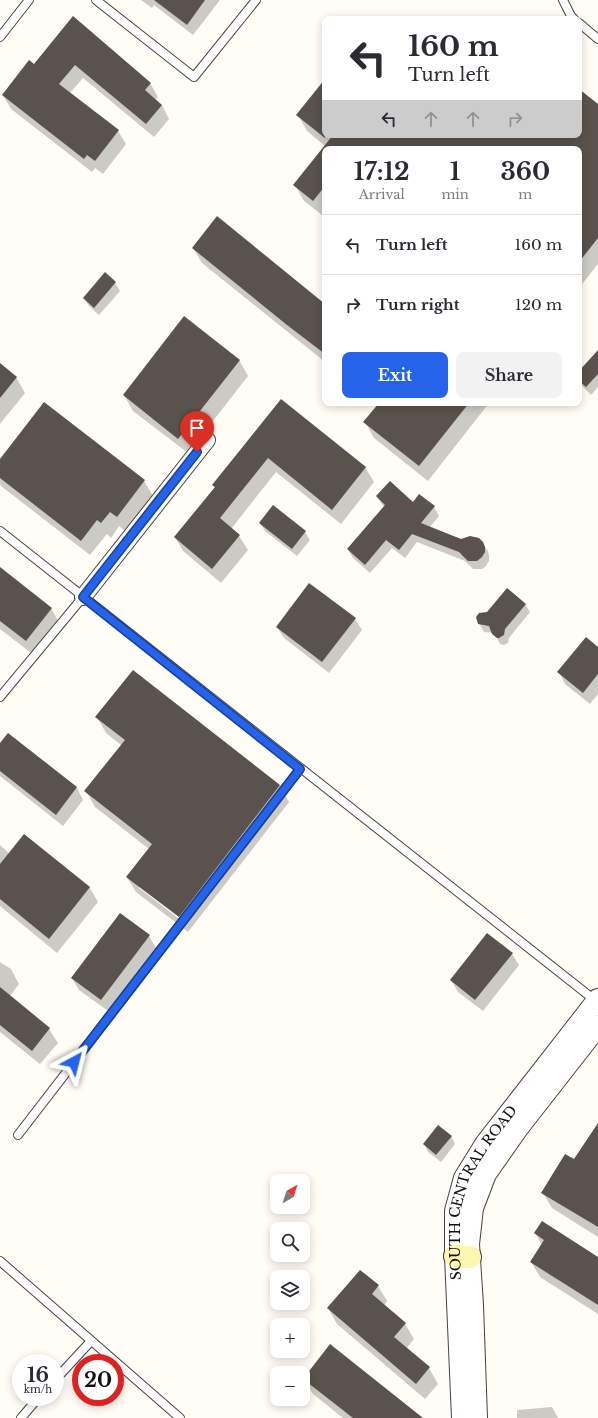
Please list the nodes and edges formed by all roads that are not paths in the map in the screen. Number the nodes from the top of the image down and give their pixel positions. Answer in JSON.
{"nodes":[{"id":1,"x":29,"y":0,"type":"edge"},
{"id":2,"x":96,"y":0,"type":"edge"},
{"id":3,"x":256,"y":0,"type":"edge"},
{"id":4,"x":563,"y":0,"type":"edge"},
{"id":5,"x":571,"y":16,"type":"edge"},
{"id":6,"x":582,"y":26,"type":"edge"},
{"id":7,"x":0,"y":37,"type":"edge"},
{"id":8,"x":598,"y":39,"type":"edge"},
{"id":9,"x":206,"y":440,"type":"dead end"},
{"id":10,"x":0,"y":531,"type":"edge"},
{"id":11,"x":83,"y":597,"type":"junction"},
{"id":12,"x":0,"y":697,"type":"edge"},
{"id":13,"x":300,"y":769,"type":"junction"},
{"id":14,"x":597,"y":1001,"type":"edge"},
{"id":15,"x":598,"y":1026,"type":"edge"},
{"id":16,"x":18,"y":1135,"type":"dead end"},
{"id":17,"x":462,"y":1256,"type":"junction"},
{"id":18,"x":0,"y":1261,"type":"edge"},
{"id":19,"x":91,"y":1341,"type":"junction"},
{"id":20,"x":64,"y":1370,"type":"edge"},
{"id":21,"x":31,"y":1406,"type":"edge"},
{"id":22,"x":21,"y":1418,"type":"edge"},
{"id":23,"x":180,"y":1418,"type":"edge"},
{"id":24,"x":462,"y":1418,"type":"edge"},
{"id":25,"x":477,"y":1418,"type":"edge"}],
"edges":[{"from":1,"to":7,"type":"lane"},
{"from":2,"to":3,"type":"lane"},
{"from":4,"to":5,"type":"lane"},
{"from":6,"to":8,"type":"lane"},
{"from":9,"to":11,"type":"street"},
{"from":10,"to":11,"type":"lane"},
{"from":11,"to":12,"type":"lane"},
{"from":11,"to":13,"type":"lane"},
{"from":13,"to":14,"type":"lane"},
{"from":13,"to":16,"type":"lane"},
{"from":14,"to":17,"type":"street","name":"SOUTH CENTRAL ROAD"},
{"from":15,"to":17,"type":"street","name":"SOUTH CENTRAL ROAD"},
{"from":17,"to":24,"type":"street","name":"SOUTH CENTRAL ROAD"},
{"from":17,"to":25,"type":"street","name":"SOUTH CENTRAL ROAD"},
{"from":18,"to":19,"type":"lane"},
{"from":19,"to":20,"type":"lane"},
{"from":19,"to":23,"type":"lane"},
{"from":21,"to":22,"type":"lane"}]}
